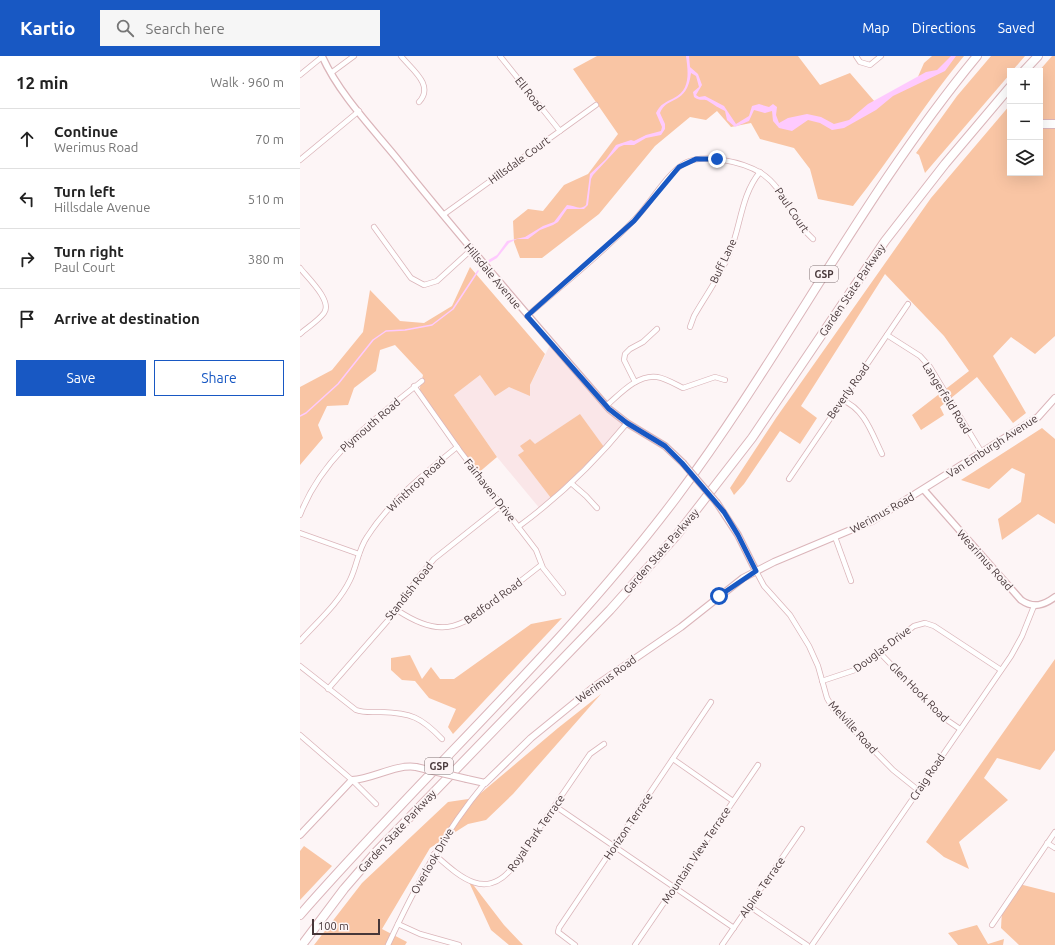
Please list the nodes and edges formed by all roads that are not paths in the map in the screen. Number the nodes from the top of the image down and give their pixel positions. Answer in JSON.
{"nodes":[{"id":1,"x":322,"y":56,"type":"edge"},
{"id":2,"x":354,"y":56,"type":"edge"},
{"id":3,"x":401,"y":56,"type":"edge"},
{"id":4,"x":500,"y":56,"type":"edge"},
{"id":5,"x":856,"y":56,"type":"edge"},
{"id":6,"x":881,"y":56,"type":"edge"},
{"id":7,"x":977,"y":56,"type":"edge"},
{"id":8,"x":1039,"y":56,"type":"edge"},
{"id":9,"x":1027,"y":68,"type":"edge"},
{"id":10,"x":1031,"y":68,"type":"edge"},
{"id":11,"x":331,"y":73,"type":"junction"},
{"id":12,"x":300,"y":75,"type":"edge"},
{"id":13,"x":1007,"y":91,"type":"edge"},
{"id":14,"x":419,"y":102,"type":"dead end"},
{"id":15,"x":596,"y":105,"type":"dead end"},
{"id":16,"x":359,"y":111,"type":"junction"},
{"id":17,"x":1043,"y":124,"type":"edge"},
{"id":18,"x":1055,"y":124,"type":"edge"},
{"id":19,"x":560,"y":131,"type":"junction"},
{"id":20,"x":300,"y":160,"type":"edge"},
{"id":21,"x":760,"y":172,"type":"junction"},
{"id":22,"x":443,"y":215,"type":"junction"},
{"id":23,"x":374,"y":227,"type":"dead end"},
{"id":24,"x":813,"y":239,"type":"dead end"},
{"id":25,"x":472,"y":250,"type":"junction"},
{"id":26,"x":300,"y":268,"type":"edge"},
{"id":27,"x":908,"y":304,"type":"dead end"},
{"id":28,"x":527,"y":316,"type":"junction"},
{"id":29,"x":690,"y":327,"type":"dead end"},
{"id":30,"x":656,"y":329,"type":"dead end"},
{"id":31,"x":300,"y":334,"type":"edge"},
{"id":32,"x":887,"y":335,"type":"junction"},
{"id":33,"x":725,"y":380,"type":"dead end"},
{"id":34,"x":422,"y":381,"type":"dead end"},
{"id":35,"x":635,"y":382,"type":"junction"},
{"id":36,"x":414,"y":386,"type":"junction"},
{"id":37,"x":1055,"y":398,"type":"edge"},
{"id":38,"x":842,"y":400,"type":"junction"},
{"id":39,"x":606,"y":406,"type":"junction"},
{"id":40,"x":627,"y":423,"type":"junction"},
{"id":41,"x":457,"y":447,"type":"junction"},
{"id":42,"x":982,"y":453,"type":"junction"},
{"id":43,"x":882,"y":454,"type":"dead end"},
{"id":44,"x":789,"y":479,"type":"dead end"},
{"id":45,"x":571,"y":483,"type":"junction"},
{"id":46,"x":924,"y":490,"type":"junction"},
{"id":47,"x":502,"y":505,"type":"junction"},
{"id":48,"x":598,"y":508,"type":"dead end"},
{"id":49,"x":300,"y":515,"type":"edge"},
{"id":50,"x":518,"y":527,"type":"junction"},
{"id":51,"x":300,"y":533,"type":"edge"},
{"id":52,"x":835,"y":537,"type":"junction"},
{"id":53,"x":359,"y":554,"type":"junction"},
{"id":54,"x":541,"y":564,"type":"junction"},
{"id":55,"x":756,"y":571,"type":"junction"},
{"id":56,"x":851,"y":581,"type":"dead end"},
{"id":57,"x":563,"y":593,"type":"dead end"},
{"id":58,"x":1055,"y":597,"type":"edge"},
{"id":59,"x":1034,"y":606,"type":"junction"},
{"id":60,"x":397,"y":610,"type":"junction"},
{"id":61,"x":300,"y":641,"type":"edge"},
{"id":62,"x":880,"y":653,"type":"junction"},
{"id":63,"x":300,"y":666,"type":"edge"},
{"id":64,"x":1001,"y":670,"type":"junction"},
{"id":65,"x":822,"y":680,"type":"junction"},
{"id":66,"x":328,"y":689,"type":"junction"},
{"id":67,"x":711,"y":702,"type":"dead end"},
{"id":68,"x":960,"y":729,"type":"junction"},
{"id":69,"x":300,"y":736,"type":"edge"},
{"id":70,"x":442,"y":739,"type":"dead end"},
{"id":71,"x":604,"y":744,"type":"dead end"},
{"id":72,"x":674,"y":759,"type":"junction"},
{"id":73,"x":758,"y":764,"type":"dead end"},
{"id":74,"x":352,"y":780,"type":"junction"},
{"id":75,"x":485,"y":783,"type":"junction"},
{"id":76,"x":918,"y":790,"type":"junction"},
{"id":77,"x":733,"y":801,"type":"junction"},
{"id":78,"x":376,"y":804,"type":"dead end"},
{"id":79,"x":555,"y":806,"type":"junction"},
{"id":80,"x":802,"y":829,"type":"dead end"},
{"id":81,"x":1055,"y":832,"type":"edge"},
{"id":82,"x":300,"y":835,"type":"edge"},
{"id":83,"x":1047,"y":843,"type":"junction"},
{"id":84,"x":614,"y":846,"type":"junction"},
{"id":85,"x":1055,"y":848,"type":"edge"},
{"id":86,"x":434,"y":854,"type":"junction"},
{"id":87,"x":674,"y":887,"type":"junction"},
{"id":88,"x":749,"y":906,"type":"junction"},
{"id":89,"x":300,"y":916,"type":"edge"},
{"id":90,"x":398,"y":924,"type":"junction"},
{"id":91,"x":992,"y":925,"type":"dead end"},
{"id":92,"x":734,"y":928,"type":"junction"},
{"id":93,"x":302,"y":945,"type":"edge"},
{"id":94,"x":388,"y":945,"type":"edge"},
{"id":95,"x":459,"y":945,"type":"edge"},
{"id":96,"x":575,"y":945,"type":"edge"},
{"id":97,"x":635,"y":945,"type":"edge"},
{"id":98,"x":722,"y":945,"type":"edge"},
{"id":99,"x":808,"y":945,"type":"edge"},
{"id":100,"x":812,"y":945,"type":"edge"}],
"edges":[{"from":1,"to":11,"type":"street","name":"Hillsdale Avenue"},
{"from":1,"to":12,"type":"street"},
{"from":2,"to":11,"type":"street"},
{"from":3,"to":14,"type":"street"},
{"from":4,"to":19,"type":"street","name":"Ell Road"},
{"from":5,"to":6,"type":"street"},
{"from":7,"to":89,"type":"highway","name":"Garden State Parkway","number":"GSP"},
{"from":8,"to":9,"type":"highway"},
{"from":8,"to":10,"type":"highway"},
{"from":11,"to":16,"type":"street","name":"Hillsdale Avenue"},
{"from":13,"to":93,"type":"highway","name":"Garden State Parkway","number":"GSP"},
{"from":15,"to":19,"type":"street","name":"Hillsdale Court"},
{"from":16,"to":20,"type":"street"},
{"from":16,"to":22,"type":"street","name":"Hillsdale Avenue"},
{"from":17,"to":18,"type":"highway"},
{"from":19,"to":22,"type":"street","name":"Hillsdale Court"},
{"from":21,"to":24,"type":"street","name":"Paul Court"},
{"from":21,"to":28,"type":"street","name":"Paul Court"},
{"from":21,"to":29,"type":"street","name":"Buff Lane"},
{"from":22,"to":25,"type":"street","name":"Hillsdale Avenue"},
{"from":23,"to":25,"type":"street"},
{"from":25,"to":28,"type":"street","name":"Hillsdale Avenue"},
{"from":26,"to":31,"type":"street"},
{"from":27,"to":32,"type":"street","name":"Beverly Road"},
{"from":28,"to":39,"type":"street","name":"Hillsdale Avenue"},
{"from":30,"to":35,"type":"street"},
{"from":32,"to":38,"type":"street","name":"Beverly Road"},
{"from":32,"to":42,"type":"street","name":"Langerfeld Road"},
{"from":33,"to":35,"type":"street"},
{"from":34,"to":36,"type":"street","name":"Plymouth Road"},
{"from":35,"to":39,"type":"street"},
{"from":36,"to":41,"type":"street","name":"Fairhaven Drive"},
{"from":36,"to":49,"type":"street","name":"Plymouth Road"},
{"from":37,"to":42,"type":"main road","name":"Van Emburgh Avenue"},
{"from":38,"to":43,"type":"street"},
{"from":38,"to":44,"type":"street","name":"Beverly Road"},
{"from":39,"to":40,"type":"street","name":"Hillsdale Avenue"},
{"from":40,"to":45,"type":"street"},
{"from":40,"to":55,"type":"street","name":"Hillsdale Avenue","bridge":true},
{"from":41,"to":47,"type":"street","name":"Fairhaven Drive"},
{"from":41,"to":53,"type":"street","name":"Winthrop Road"},
{"from":42,"to":46,"type":"main road","name":"Van Emburgh Avenue"},
{"from":45,"to":48,"type":"street"},
{"from":45,"to":50,"type":"street"},
{"from":46,"to":52,"type":"main road","name":"Werimus Road"},
{"from":46,"to":59,"type":"street","name":"Wearimus Road"},
{"from":47,"to":50,"type":"street","name":"Fairhaven Drive"},
{"from":47,"to":60,"type":"street","name":"Standish Road"},
{"from":50,"to":54,"type":"street","name":"Fairhaven Drive"},
{"from":51,"to":53,"type":"street"},
{"from":52,"to":55,"type":"main road","name":"Werimus Road"},
{"from":52,"to":56,"type":"street"},
{"from":53,"to":61,"type":"street","name":"Winthrop Road"},
{"from":54,"to":57,"type":"street","name":"Fairhaven Drive"},
{"from":54,"to":60,"type":"street","name":"Bedford Road"},
{"from":55,"to":65,"type":"street","name":"Melville Road"},
{"from":55,"to":75,"type":"main road","name":"Werimus Road"},
{"from":58,"to":59,"type":"street"},
{"from":59,"to":64,"type":"street","name":"Craig Road"},
{"from":60,"to":66,"type":"street","name":"Standish Road"},
{"from":62,"to":64,"type":"street","name":"Douglas Drive"},
{"from":62,"to":65,"type":"street","name":"Douglas Drive"},
{"from":62,"to":68,"type":"street","name":"Glen Hook Road"},
{"from":63,"to":66,"type":"street"},
{"from":64,"to":68,"type":"street","name":"Craig Road"},
{"from":65,"to":76,"type":"street","name":"Melville Road"},
{"from":66,"to":70,"type":"street"},
{"from":67,"to":72,"type":"street","name":"Horizon Terrace"},
{"from":68,"to":76,"type":"street","name":"Craig Road"},
{"from":69,"to":74,"type":"street"},
{"from":71,"to":79,"type":"street","name":"Royal Park Terrace"},
{"from":72,"to":77,"type":"street"},
{"from":72,"to":84,"type":"street","name":"Horizon Terrace"},
{"from":73,"to":77,"type":"street","name":"Mountain View Terrace"},
{"from":74,"to":75,"type":"main road","bridge":true},
{"from":74,"to":78,"type":"street"},
{"from":74,"to":82,"type":"main road"},
{"from":75,"to":86,"type":"street","name":"Overlook Drive"},
{"from":76,"to":100,"type":"street","name":"Craig Road"},
{"from":77,"to":87,"type":"street","name":"Mountain View Terrace"},
{"from":79,"to":84,"type":"street"},
{"from":79,"to":86,"type":"street","name":"Royal Park Terrace"},
{"from":80,"to":88,"type":"street","name":"Alpine Terrace"},
{"from":81,"to":83,"type":"street"},
{"from":83,"to":85,"type":"street"},
{"from":83,"to":91,"type":"street"},
{"from":84,"to":87,"type":"street"},
{"from":84,"to":96,"type":"street","name":"Horizon Terrace"},
{"from":86,"to":90,"type":"street","name":"Overlook Drive"},
{"from":87,"to":92,"type":"street"},
{"from":87,"to":97,"type":"street","name":"Mountain View Terrace"},
{"from":88,"to":92,"type":"street","name":"Alpine Terrace"},
{"from":88,"to":99,"type":"street"},
{"from":90,"to":94,"type":"street","name":"Overlook Drive"},
{"from":90,"to":95,"type":"street"},
{"from":92,"to":98,"type":"street","name":"Alpine Terrace"}]}
